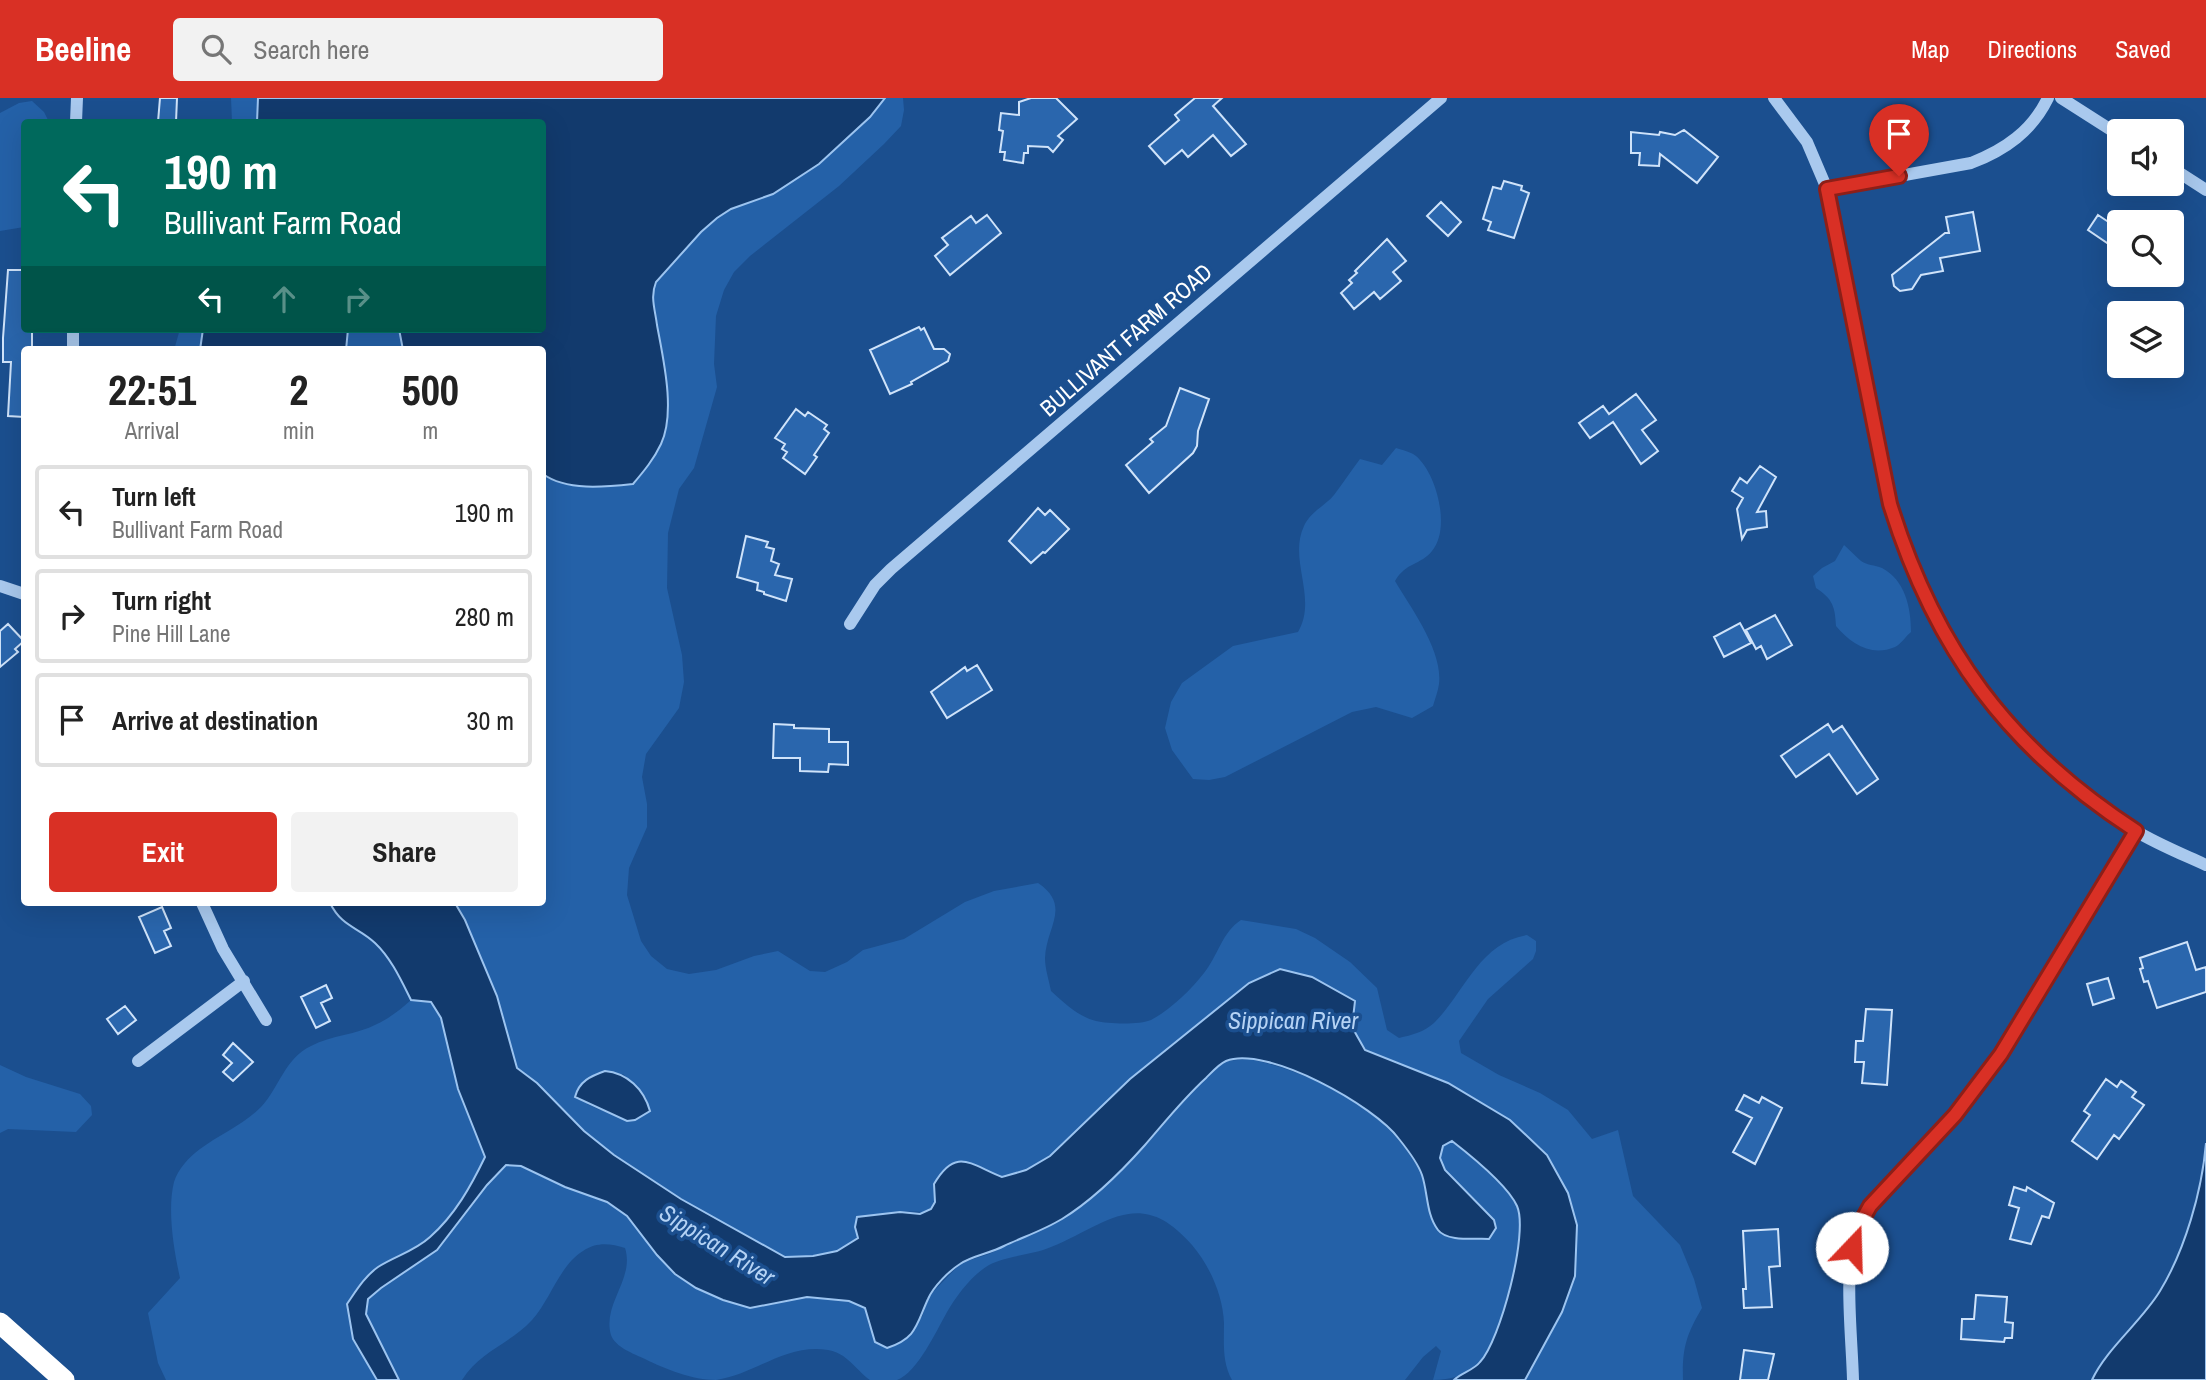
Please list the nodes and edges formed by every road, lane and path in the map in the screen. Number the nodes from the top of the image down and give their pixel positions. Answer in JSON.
{"nodes":[{"id":1,"x":77,"y":98,"type":"edge"},
{"id":2,"x":1441,"y":98,"type":"edge"},
{"id":3,"x":1774,"y":98,"type":"edge"},
{"id":4,"x":2049,"y":98,"type":"edge"},
{"id":5,"x":2061,"y":98,"type":"edge"},
{"id":6,"x":76,"y":119,"type":"edge"},
{"id":7,"x":2107,"y":127,"type":"edge"},
{"id":8,"x":2184,"y":176,"type":"edge"},
{"id":9,"x":1827,"y":189,"type":"junction"},
{"id":10,"x":2206,"y":190,"type":"edge"},
{"id":11,"x":0,"y":586,"type":"edge"},
{"id":12,"x":21,"y":593,"type":"edge"},
{"id":13,"x":850,"y":624,"type":"dead end"},
{"id":14,"x":2136,"y":831,"type":"junction"},
{"id":15,"x":2206,"y":865,"type":"edge"},
{"id":16,"x":203,"y":906,"type":"edge"},
{"id":17,"x":244,"y":981,"type":"junction"},
{"id":18,"x":266,"y":1020,"type":"dead end"},
{"id":19,"x":138,"y":1061,"type":"dead end"},
{"id":20,"x":0,"y":1323,"type":"edge"},
{"id":21,"x":64,"y":1380,"type":"edge"},
{"id":22,"x":1853,"y":1380,"type":"edge"}],
"edges":[{"from":1,"to":6,"type":"street"},
{"from":2,"to":13,"type":"street","name":"BULLIVANT FARM ROAD"},
{"from":3,"to":9,"type":"street"},
{"from":4,"to":9,"type":"street"},
{"from":5,"to":7,"type":"street"},
{"from":8,"to":10,"type":"street"},
{"from":9,"to":14,"type":"street"},
{"from":11,"to":12,"type":"street"},
{"from":14,"to":15,"type":"street"},
{"from":14,"to":22,"type":"street"},
{"from":16,"to":17,"type":"street"},
{"from":17,"to":18,"type":"street"},
{"from":17,"to":19,"type":"street"},
{"from":20,"to":21,"type":"highway"}]}
